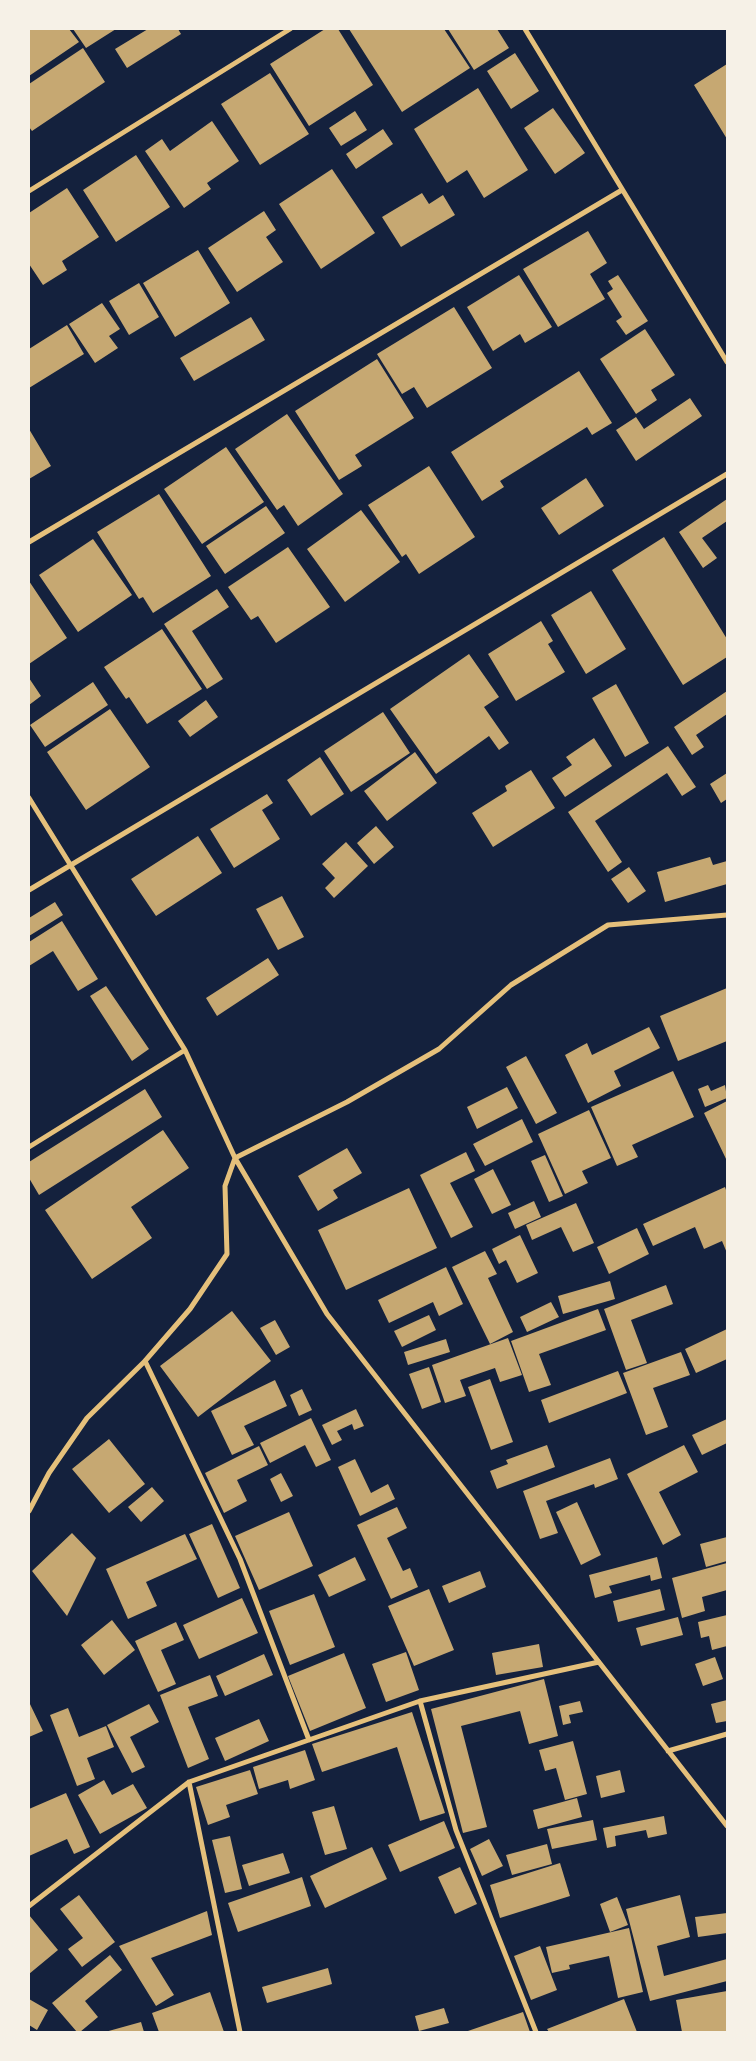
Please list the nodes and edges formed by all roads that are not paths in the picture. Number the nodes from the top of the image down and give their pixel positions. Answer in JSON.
{"nodes":[{"id":1,"x":290,"y":29,"type":"edge"},
{"id":2,"x":525,"y":29,"type":"edge"},
{"id":3,"x":622,"y":190,"type":"junction"},
{"id":4,"x":29,"y":191,"type":"edge"},
{"id":5,"x":727,"y":362,"type":"edge"},
{"id":6,"x":727,"y":474,"type":"edge"},
{"id":7,"x":29,"y":542,"type":"edge"},
{"id":8,"x":29,"y":798,"type":"edge"},
{"id":9,"x":72,"y":864,"type":"junction"},
{"id":10,"x":29,"y":890,"type":"edge"},
{"id":11,"x":727,"y":915,"type":"edge"},
{"id":12,"x":185,"y":1050,"type":"junction"},
{"id":13,"x":29,"y":1147,"type":"edge"},
{"id":14,"x":235,"y":1158,"type":"junction"},
{"id":15,"x":145,"y":1361,"type":"junction"},
{"id":16,"x":29,"y":1511,"type":"edge"},
{"id":17,"x":599,"y":1662,"type":"junction"},
{"id":18,"x":420,"y":1701,"type":"junction"},
{"id":19,"x":727,"y":1734,"type":"edge"},
{"id":20,"x":309,"y":1740,"type":"junction"},
{"id":21,"x":668,"y":1751,"type":"junction"},
{"id":22,"x":188,"y":1782,"type":"junction"},
{"id":23,"x":727,"y":1826,"type":"edge"},
{"id":24,"x":29,"y":1906,"type":"edge"},
{"id":25,"x":240,"y":2032,"type":"edge"},
{"id":26,"x":536,"y":2032,"type":"edge"}],
"edges":[{"from":1,"to":4,"type":"street"},
{"from":2,"to":3,"type":"street"},
{"from":3,"to":5,"type":"street"},
{"from":3,"to":7,"type":"street"},
{"from":6,"to":9,"type":"street"},
{"from":8,"to":9,"type":"street"},
{"from":9,"to":10,"type":"street"},
{"from":9,"to":12,"type":"street"},
{"from":11,"to":14,"type":"street"},
{"from":12,"to":13,"type":"street"},
{"from":12,"to":14,"type":"street"},
{"from":14,"to":15,"type":"street"},
{"from":14,"to":17,"type":"street"},
{"from":15,"to":16,"type":"street"},
{"from":15,"to":20,"type":"street"},
{"from":17,"to":18,"type":"street"},
{"from":17,"to":21,"type":"street"},
{"from":18,"to":20,"type":"street"},
{"from":18,"to":26,"type":"street"},
{"from":19,"to":21,"type":"street"},
{"from":20,"to":22,"type":"street"},
{"from":21,"to":23,"type":"street"},
{"from":22,"to":24,"type":"street"},
{"from":22,"to":25,"type":"street"}]}
